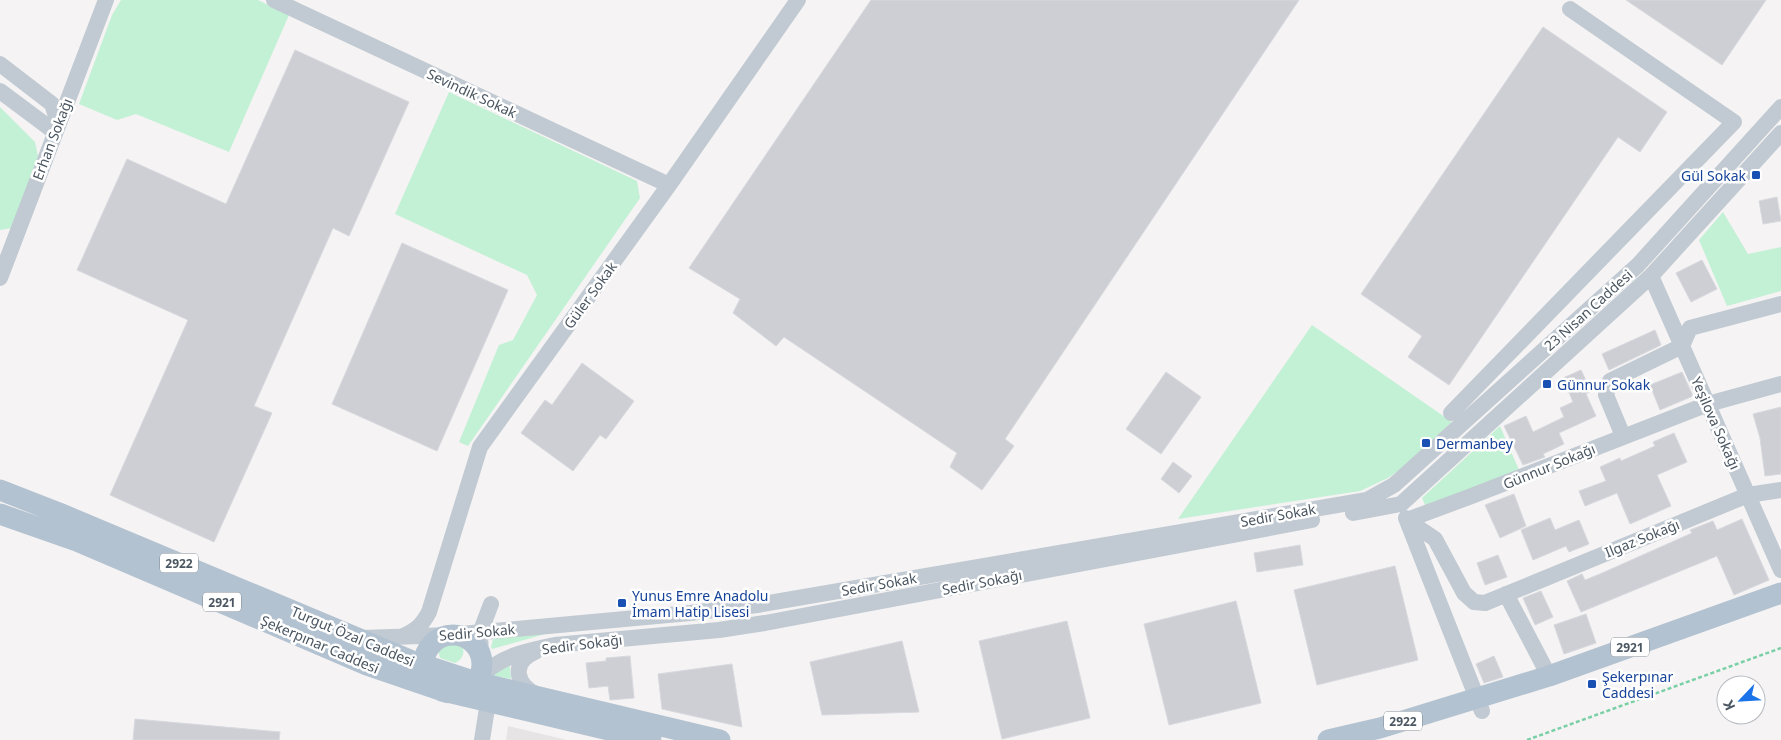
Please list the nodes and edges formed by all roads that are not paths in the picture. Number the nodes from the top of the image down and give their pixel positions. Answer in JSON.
{"nodes":[{"id":1,"x":106,"y":0,"type":"edge"},
{"id":2,"x":274,"y":0,"type":"edge"},
{"id":3,"x":798,"y":0,"type":"edge"},
{"id":4,"x":1570,"y":9,"type":"dead end"},
{"id":5,"x":0,"y":64,"type":"edge"},
{"id":6,"x":0,"y":91,"type":"edge"},
{"id":7,"x":1781,"y":107,"type":"edge"},
{"id":8,"x":58,"y":124,"type":"junction"},
{"id":9,"x":1781,"y":133,"type":"edge"},
{"id":10,"x":669,"y":185,"type":"junction"},
{"id":11,"x":1652,"y":276,"type":"junction"},
{"id":12,"x":0,"y":278,"type":"edge"},
{"id":13,"x":1559,"y":303,"type":"junction"},
{"id":14,"x":1781,"y":304,"type":"edge"},
{"id":15,"x":1578,"y":319,"type":"junction"},
{"id":16,"x":1682,"y":346,"type":"junction"},
{"id":17,"x":1781,"y":384,"type":"edge"},
{"id":18,"x":1708,"y":404,"type":"junction"},
{"id":19,"x":1451,"y":413,"type":"dead end"},
{"id":20,"x":1623,"y":436,"type":"junction"},
{"id":21,"x":1394,"y":485,"type":"junction"},
{"id":22,"x":0,"y":490,"type":"edge"},
{"id":23,"x":1781,"y":490,"type":"edge"},
{"id":24,"x":1748,"y":495,"type":"junction"},
{"id":25,"x":1401,"y":504,"type":"junction"},
{"id":26,"x":0,"y":514,"type":"edge"},
{"id":27,"x":1407,"y":520,"type":"junction"},
{"id":28,"x":1781,"y":570,"type":"edge"},
{"id":29,"x":1781,"y":593,"type":"edge"},
{"id":30,"x":1506,"y":594,"type":"junction"},
{"id":31,"x":1781,"y":603,"type":"edge"},
{"id":32,"x":491,"y":604,"type":"dead end"},
{"id":33,"x":429,"y":612,"type":"junction"},
{"id":34,"x":480,"y":632,"type":"junction"},
{"id":35,"x":450,"y":635,"type":"junction"},
{"id":36,"x":427,"y":636,"type":"junction"},
{"id":37,"x":400,"y":637,"type":"junction"},
{"id":38,"x":357,"y":638,"type":"junction"},
{"id":39,"x":555,"y":645,"type":"junction"},
{"id":40,"x":424,"y":662,"type":"junction"},
{"id":41,"x":481,"y":671,"type":"junction"},
{"id":42,"x":1549,"y":676,"type":"junction"},
{"id":43,"x":443,"y":691,"type":"junction"},
{"id":44,"x":494,"y":695,"type":"junction"},
{"id":45,"x":552,"y":701,"type":"junction"},
{"id":46,"x":1480,"y":705,"type":"junction"},
{"id":47,"x":482,"y":740,"type":"edge"},
{"id":48,"x":651,"y":740,"type":"edge"},
{"id":49,"x":720,"y":740,"type":"edge"},
{"id":50,"x":1328,"y":740,"type":"edge"},
{"id":51,"x":1372,"y":740,"type":"edge"}],
"edges":[{"from":1,"to":8,"type":"street","name":"Erhan Sokağı"},
{"from":2,"to":10,"type":"street","name":"Sevindik Sokak"},
{"from":3,"to":10,"type":"street","name":"Güler Sokak"},
{"from":4,"to":13,"type":"street"},
{"from":5,"to":8,"type":"street"},
{"from":6,"to":8,"type":"street"},
{"from":7,"to":15,"type":"street","name":"23 Nisan Caddesi"},
{"from":8,"to":12,"type":"street","name":"Erhan Sokağı"},
{"from":9,"to":11,"type":"street","name":"23 Nisan Caddesi"},
{"from":10,"to":33,"type":"street","name":"Güler Sokak"},
{"from":11,"to":16,"type":"street","name":"Yeşilova Sokağı"},
{"from":11,"to":25,"type":"street","name":"23 Nisan Caddesi"},
{"from":13,"to":15,"type":"street"},
{"from":13,"to":19,"type":"street"},
{"from":14,"to":16,"type":"street"},
{"from":15,"to":21,"type":"street","name":"23 Nisan Caddesi"},
{"from":16,"to":18,"type":"street","name":"Yeşilova Sokağı"},
{"from":16,"to":20,"type":"street"},
{"from":17,"to":18,"type":"street","name":"Günnur Sokağı"},
{"from":18,"to":20,"type":"street","name":"Günnur Sokağı"},
{"from":18,"to":24,"type":"street","name":"Yeşilova Sokağı"},
{"from":20,"to":27,"type":"street","name":"Günnur Sokağı"},
{"from":21,"to":25,"type":"street"},
{"from":21,"to":34,"type":"street","name":"Sedir Sokak"},
{"from":22,"to":38,"type":"main road","name":"Turgut Özal Caddesi","number":"2922"},
{"from":23,"to":24,"type":"street","name":"Ilgaz Sokağı"},
{"from":24,"to":28,"type":"street","name":"Yeşilova Sokağı"},
{"from":24,"to":30,"type":"street","name":"Ilgaz Sokağı"},
{"from":25,"to":27,"type":"street"},
{"from":25,"to":39,"type":"street","name":"Sedir Sokağı"},
{"from":26,"to":43,"type":"main road","name":"Şekerpınar Caddesi","number":"2921"},
{"from":27,"to":30,"type":"street","name":"Ilgaz Sokağı"},
{"from":27,"to":46,"type":"street"},
{"from":29,"to":42,"type":"main road","number":"2921"},
{"from":30,"to":42,"type":"street"},
{"from":31,"to":46,"type":"main road","number":"2921"},
{"from":32,"to":34,"type":"street"},
{"from":33,"to":35,"type":"street"},
{"from":33,"to":36,"type":"street"},
{"from":33,"to":37,"type":"street"},
{"from":34,"to":35,"type":"street","name":"Sedir Sokak"},
{"from":34,"to":41,"type":"street"},
{"from":35,"to":36,"type":"street","name":"Sedir Sokak"},
{"from":35,"to":40,"type":"main road"},
{"from":35,"to":41,"type":"main road"},
{"from":36,"to":37,"type":"street","name":"Sedir Sokak"},
{"from":36,"to":40,"type":"street"},
{"from":37,"to":38,"type":"street","name":"Sedir Sokak"},
{"from":38,"to":40,"type":"main road","name":"Turgut Özal Caddesi","number":"2922"},
{"from":39,"to":41,"type":"street","name":"Sedir Sokağı"},
{"from":39,"to":45,"type":"street"},
{"from":40,"to":41,"type":"main road","name":"Turgut Özal Caddesi","number":"2922"},
{"from":40,"to":43,"type":"main road"},
{"from":41,"to":43,"type":"main road"},
{"from":41,"to":44,"type":"main road","name":"Turgut Özal Caddesi","number":"2922"},
{"from":42,"to":46,"type":"main road","number":"2921"},
{"from":43,"to":44,"type":"main road","name":"Şekerpınar Caddesi","number":"2921"},
{"from":44,"to":45,"type":"main road","name":"Turgut Özal Caddesi","number":"2922"},
{"from":44,"to":47,"type":"street"},
{"from":44,"to":48,"type":"main road","name":"Şekerpınar Caddesi","number":"2921"},
{"from":45,"to":49,"type":"main road","name":"Turgut Özal Caddesi","number":"2922"},
{"from":46,"to":50,"type":"main road","number":"2922"},
{"from":46,"to":51,"type":"main road","number":"2921"}]}
